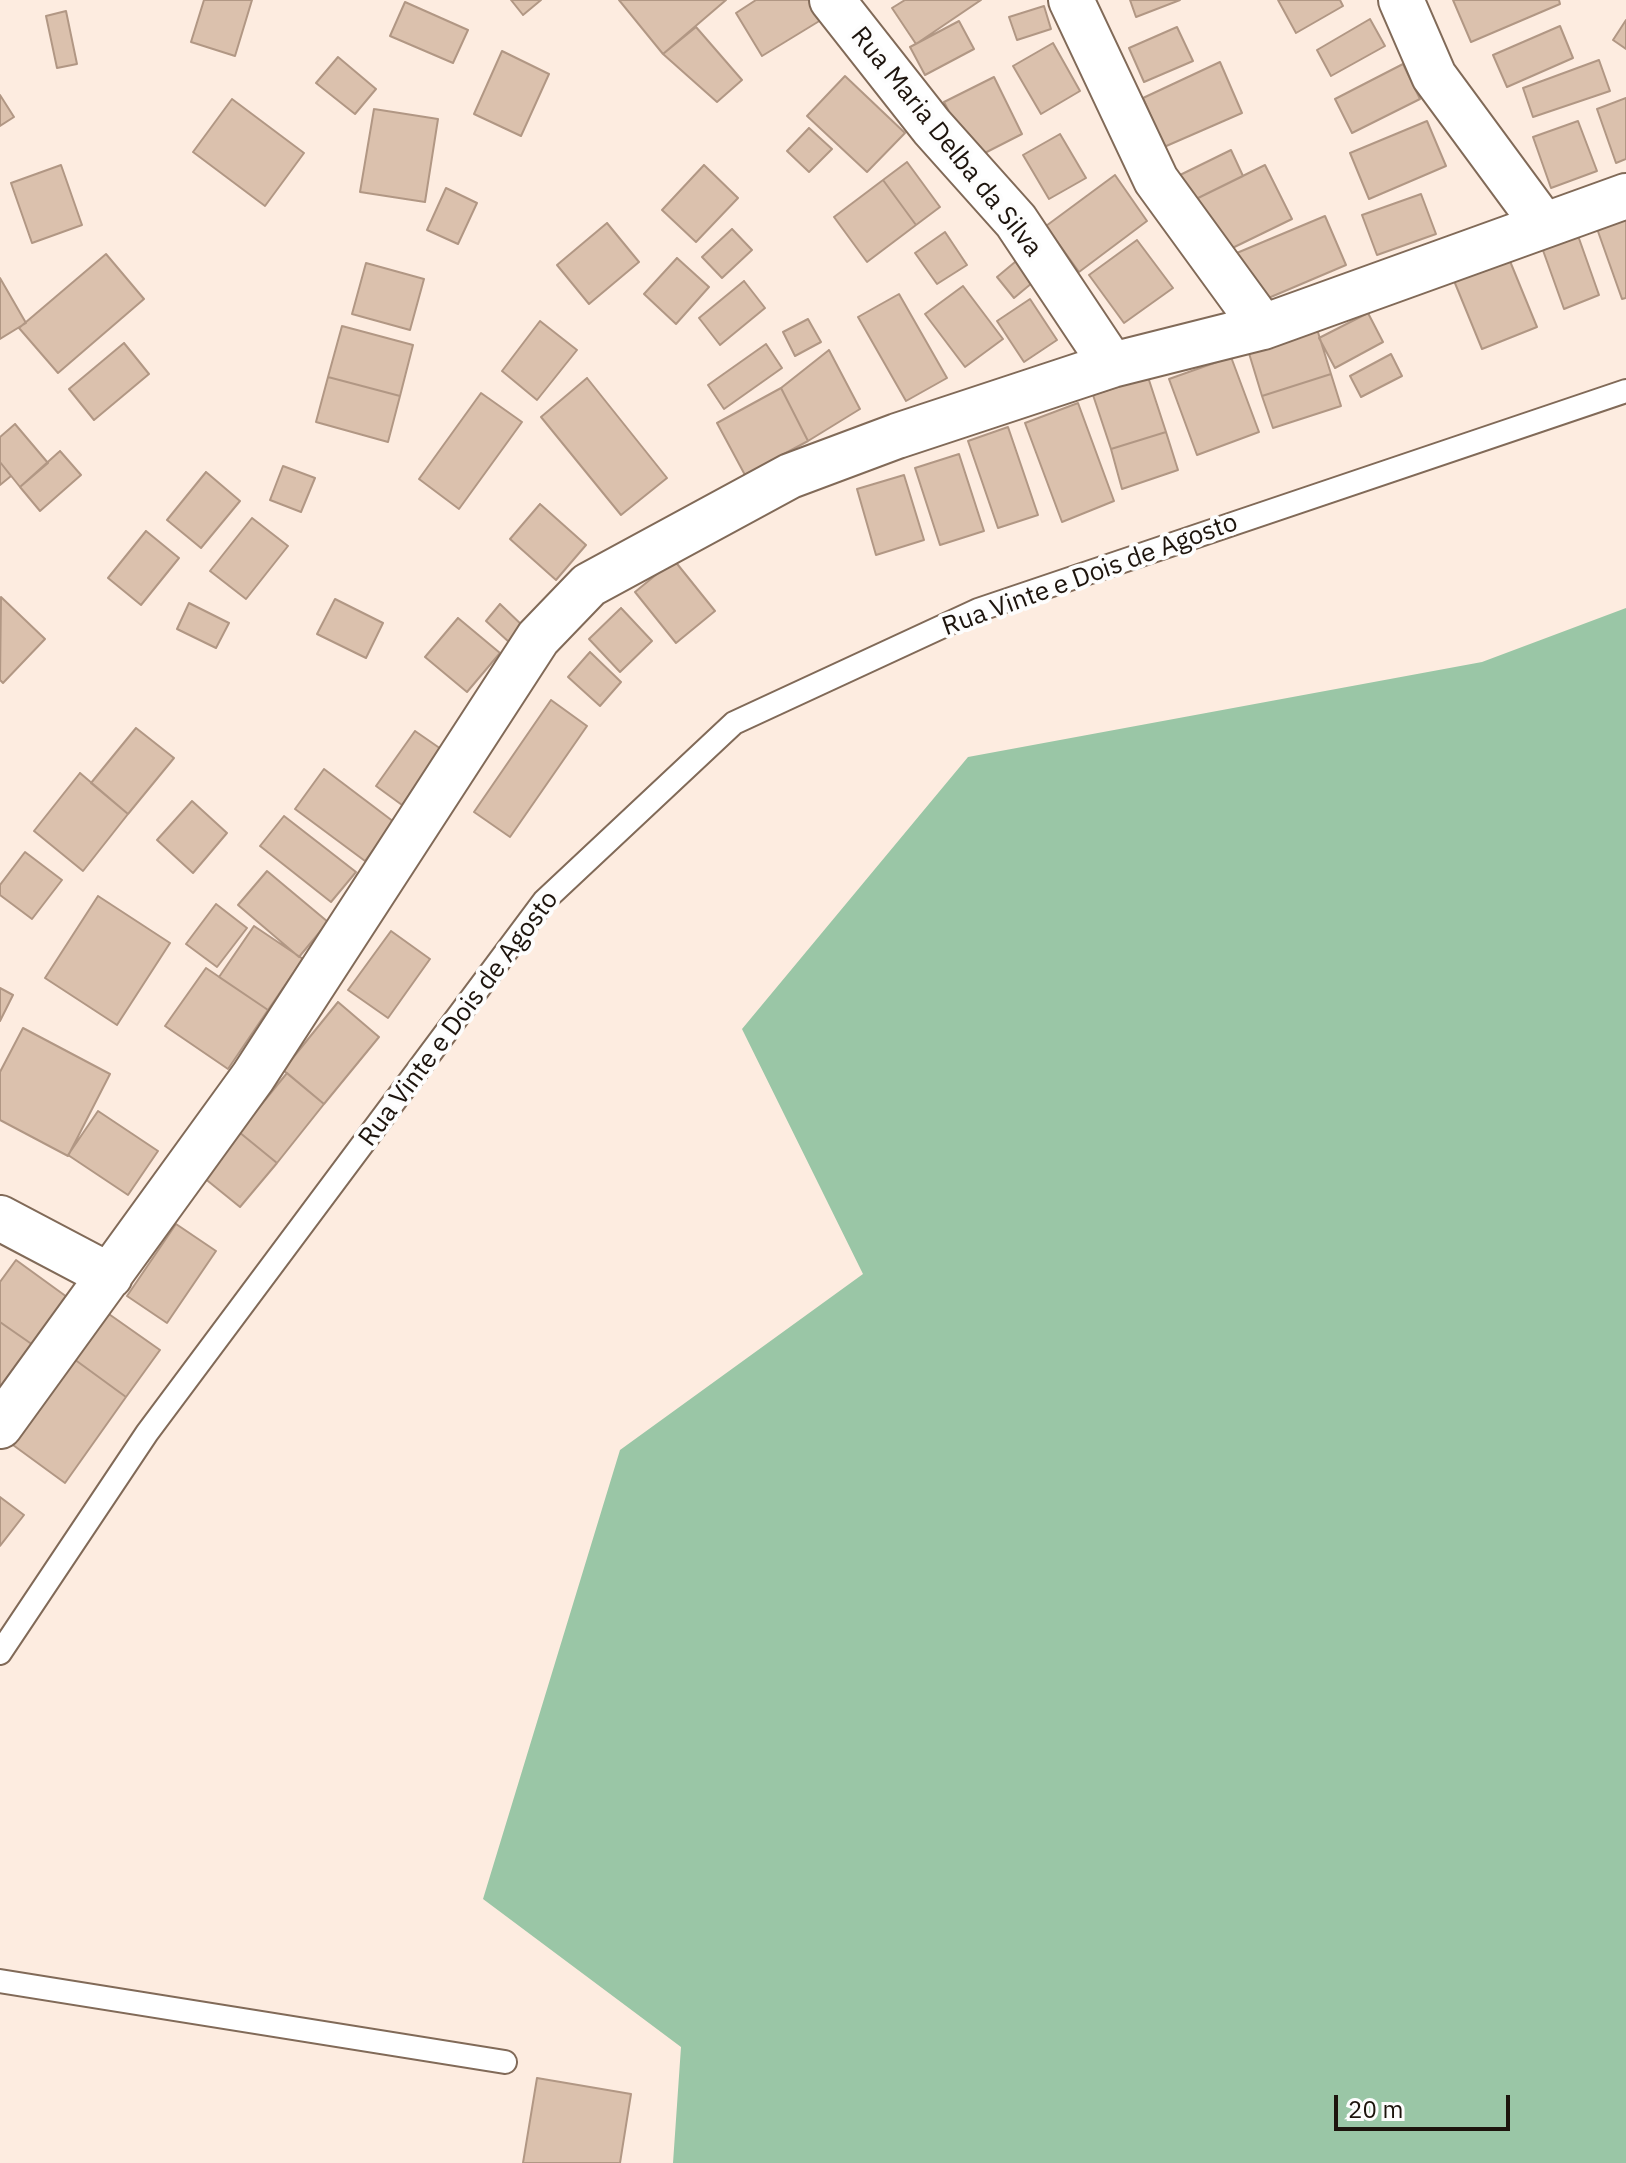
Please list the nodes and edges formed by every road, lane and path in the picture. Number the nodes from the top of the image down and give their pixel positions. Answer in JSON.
{"nodes":[{"id":1,"x":832,"y":0,"type":"edge"},
{"id":2,"x":1071,"y":0,"type":"edge"},
{"id":3,"x":1401,"y":0,"type":"edge"},
{"id":4,"x":1626,"y":196,"type":"edge"},
{"id":5,"x":1543,"y":224,"type":"junction"},
{"id":6,"x":1263,"y":327,"type":"junction"},
{"id":7,"x":1112,"y":365,"type":"junction"},
{"id":8,"x":1626,"y":391,"type":"edge"},
{"id":9,"x":0,"y":1218,"type":"edge"},
{"id":10,"x":110,"y":1276,"type":"junction"},
{"id":11,"x":0,"y":1426,"type":"edge"},
{"id":12,"x":0,"y":1653,"type":"edge"},
{"id":13,"x":0,"y":1981,"type":"edge"},
{"id":14,"x":505,"y":2062,"type":"dead end"}],
"edges":[{"from":1,"to":7,"type":"street","name":"Rua Maria Delba da Silva"},
{"from":2,"to":6,"type":"street"},
{"from":3,"to":5,"type":"street"},
{"from":4,"to":5,"type":"street"},
{"from":5,"to":6,"type":"street"},
{"from":6,"to":7,"type":"street"},
{"from":7,"to":10,"type":"street"},
{"from":8,"to":12,"type":"lane","name":"Rua Vinte e Dois de Agosto"},
{"from":9,"to":10,"type":"street"},
{"from":10,"to":11,"type":"street"},
{"from":13,"to":14,"type":"lane"}]}
